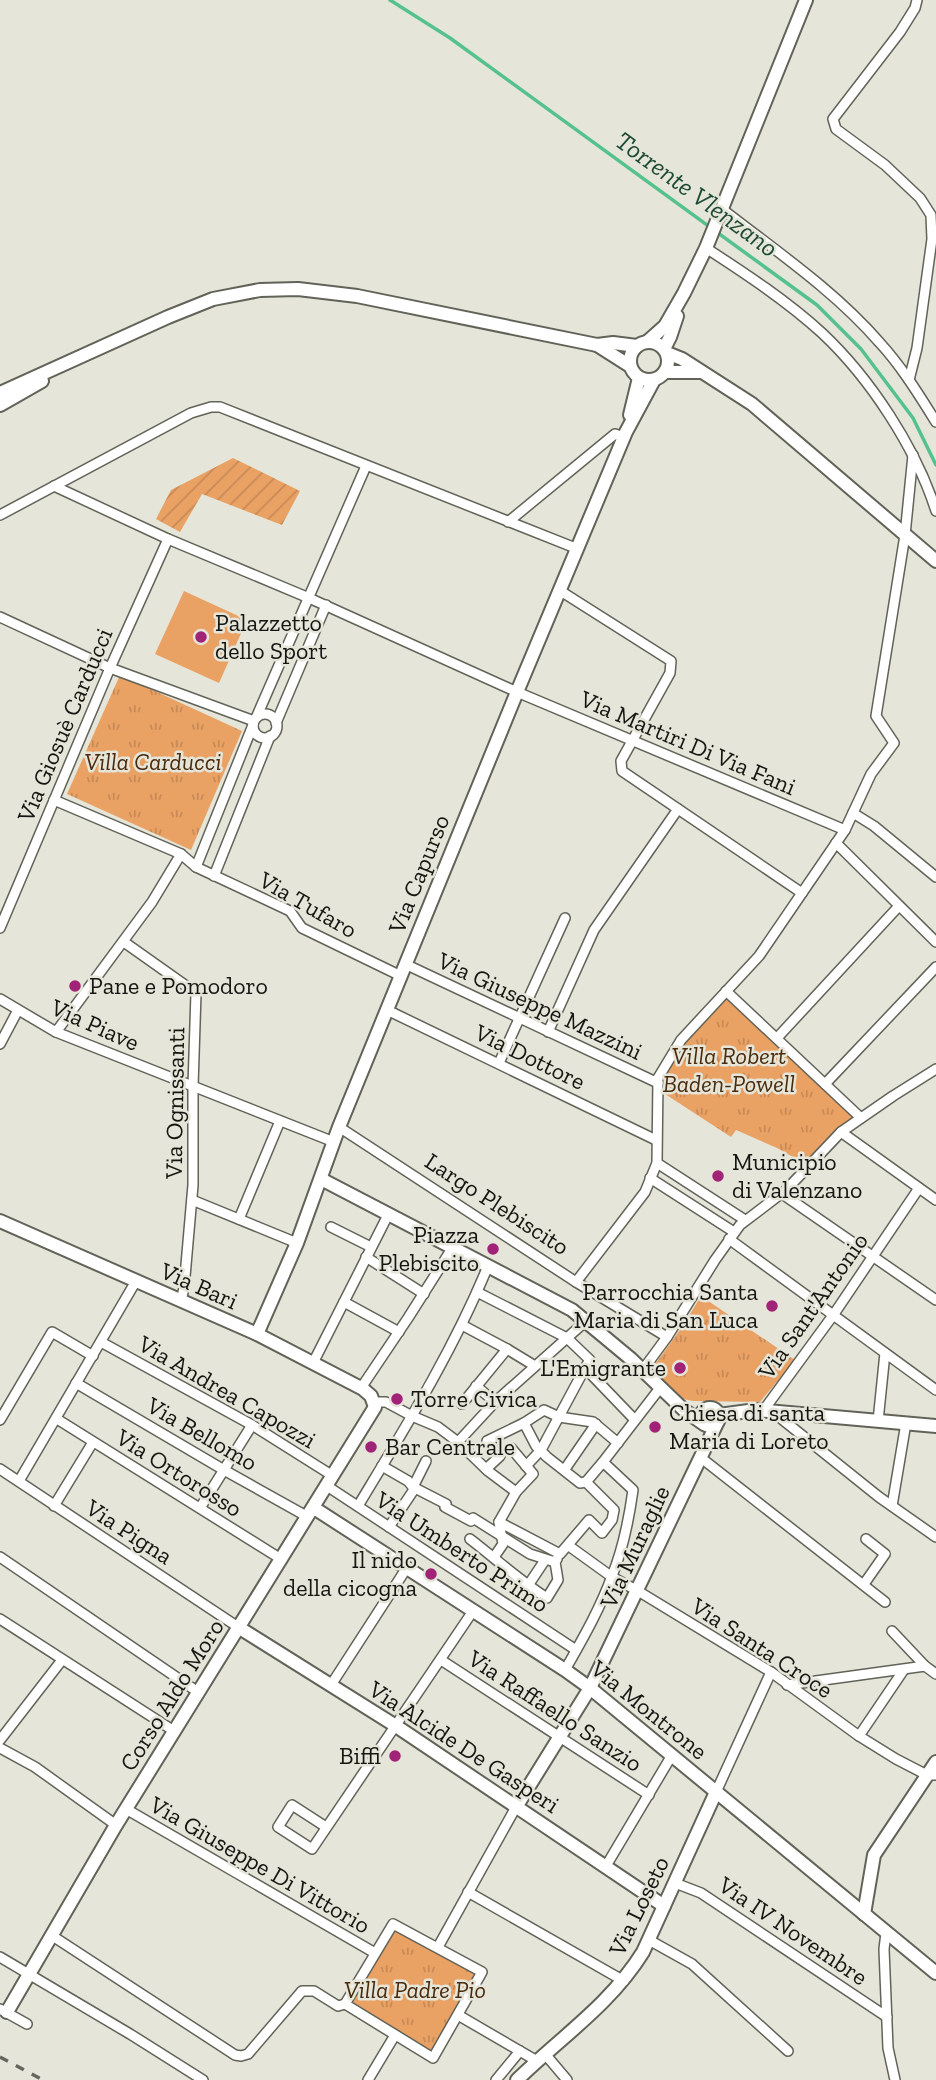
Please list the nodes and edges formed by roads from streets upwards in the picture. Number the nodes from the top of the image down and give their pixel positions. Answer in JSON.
{"nodes":[{"id":1,"x":806,"y":0,"type":"edge"},
{"id":2,"x":917,"y":0,"type":"edge"},
{"id":3,"x":721,"y":211,"type":"junction"},
{"id":4,"x":707,"y":245,"type":"junction"},
{"id":5,"x":684,"y":293,"type":"junction"},
{"id":6,"x":642,"y":344,"type":"junction"},
{"id":7,"x":597,"y":345,"type":"junction"},
{"id":8,"x":665,"y":351,"type":"junction"},
{"id":9,"x":72,"y":362,"type":"junction"},
{"id":10,"x":630,"y":366,"type":"junction"},
{"id":11,"x":665,"y":372,"type":"junction"},
{"id":12,"x":701,"y":372,"type":"junction"},
{"id":13,"x":639,"y":378,"type":"junction"},
{"id":14,"x":654,"y":380,"type":"junction"},
{"id":15,"x":909,"y":380,"type":"junction"},
{"id":16,"x":0,"y":393,"type":"edge"},
{"id":17,"x":0,"y":405,"type":"edge"},
{"id":18,"x":936,"y":422,"type":"edge"},
{"id":19,"x":625,"y":435,"type":"junction"},
{"id":20,"x":913,"y":455,"type":"junction"},
{"id":21,"x":366,"y":466,"type":"junction"},
{"id":22,"x":54,"y":486,"type":"junction"},
{"id":23,"x":936,"y":511,"type":"edge"},
{"id":24,"x":0,"y":515,"type":"edge"},
{"id":25,"x":508,"y":522,"type":"junction"},
{"id":26,"x":905,"y":535,"type":"junction"},
{"id":27,"x":168,"y":538,"type":"junction"},
{"id":28,"x":578,"y":549,"type":"junction"},
{"id":29,"x":936,"y":561,"type":"edge"},
{"id":30,"x":559,"y":590,"type":"junction"},
{"id":31,"x":309,"y":598,"type":"junction"},
{"id":32,"x":326,"y":606,"type":"junction"},
{"id":33,"x":0,"y":617,"type":"edge"},
{"id":34,"x":298,"y":626,"type":"junction"},
{"id":35,"x":315,"y":633,"type":"junction"},
{"id":36,"x":110,"y":668,"type":"junction"},
{"id":37,"x":517,"y":692,"type":"junction"},
{"id":38,"x":254,"y":721,"type":"junction"},
{"id":39,"x":276,"y":723,"type":"junction"},
{"id":40,"x":270,"y":736,"type":"junction"},
{"id":41,"x":632,"y":740,"type":"junction"},
{"id":42,"x":54,"y":800,"type":"junction"},
{"id":43,"x":678,"y":809,"type":"junction"},
{"id":44,"x":853,"y":813,"type":"junction"},
{"id":45,"x":845,"y":830,"type":"junction"},
{"id":46,"x":209,"y":836,"type":"junction"},
{"id":47,"x":228,"y":843,"type":"junction"},
{"id":48,"x":836,"y":843,"type":"junction"},
{"id":49,"x":181,"y":854,"type":"junction"},
{"id":50,"x":196,"y":867,"type":"junction"},
{"id":51,"x":214,"y":876,"type":"junction"},
{"id":52,"x":936,"y":877,"type":"edge"},
{"id":53,"x":802,"y":893,"type":"junction"},
{"id":54,"x":899,"y":906,"type":"junction"},
{"id":55,"x":565,"y":918,"type":"dead end"},
{"id":56,"x":0,"y":928,"type":"edge"},
{"id":57,"x":124,"y":942,"type":"junction"},
{"id":58,"x":936,"y":942,"type":"edge"},
{"id":59,"x":936,"y":967,"type":"edge"},
{"id":60,"x":403,"y":970,"type":"junction"},
{"id":61,"x":726,"y":991,"type":"junction"},
{"id":62,"x":0,"y":999,"type":"edge"},
{"id":63,"x":18,"y":1010,"type":"junction"},
{"id":64,"x":387,"y":1010,"type":"junction"},
{"id":65,"x":520,"y":1019,"type":"junction"},
{"id":66,"x":56,"y":1032,"type":"junction"},
{"id":67,"x":548,"y":1032,"type":"junction"},
{"id":68,"x":777,"y":1038,"type":"junction"},
{"id":69,"x":0,"y":1044,"type":"edge"},
{"id":70,"x":499,"y":1063,"type":"junction"},
{"id":71,"x":936,"y":1069,"type":"edge"},
{"id":72,"x":658,"y":1083,"type":"junction"},
{"id":73,"x":825,"y":1084,"type":"junction"},
{"id":74,"x":193,"y":1086,"type":"junction"},
{"id":75,"x":861,"y":1118,"type":"junction"},
{"id":76,"x":280,"y":1121,"type":"junction"},
{"id":77,"x":340,"y":1127,"type":"junction"},
{"id":78,"x":841,"y":1132,"type":"junction"},
{"id":79,"x":656,"y":1140,"type":"junction"},
{"id":80,"x":334,"y":1142,"type":"junction"},
{"id":81,"x":657,"y":1163,"type":"junction"},
{"id":82,"x":650,"y":1178,"type":"junction"},
{"id":83,"x":321,"y":1179,"type":"junction"},
{"id":84,"x":919,"y":1188,"type":"junction"},
{"id":85,"x":782,"y":1193,"type":"junction"},
{"id":86,"x":192,"y":1200,"type":"junction"},
{"id":87,"x":936,"y":1200,"type":"edge"},
{"id":88,"x":388,"y":1214,"type":"junction"},
{"id":89,"x":239,"y":1219,"type":"junction"},
{"id":90,"x":745,"y":1220,"type":"junction"},
{"id":91,"x":0,"y":1221,"type":"edge"},
{"id":92,"x":331,"y":1227,"type":"dead end"},
{"id":93,"x":732,"y":1236,"type":"junction"},
{"id":94,"x":297,"y":1243,"type":"junction"},
{"id":95,"x":371,"y":1247,"type":"junction"},
{"id":96,"x":453,"y":1247,"type":"junction"},
{"id":97,"x":872,"y":1255,"type":"junction"},
{"id":98,"x":366,"y":1257,"type":"junction"},
{"id":99,"x":488,"y":1266,"type":"junction"},
{"id":100,"x":136,"y":1281,"type":"junction"},
{"id":101,"x":576,"y":1282,"type":"junction"},
{"id":102,"x":477,"y":1292,"type":"junction"},
{"id":103,"x":424,"y":1294,"type":"junction"},
{"id":104,"x":936,"y":1300,"type":"edge"},
{"id":105,"x":181,"y":1301,"type":"junction"},
{"id":106,"x":344,"y":1302,"type":"junction"},
{"id":107,"x":834,"y":1314,"type":"junction"},
{"id":108,"x":586,"y":1321,"type":"junction"},
{"id":109,"x":462,"y":1325,"type":"junction"},
{"id":110,"x":399,"y":1332,"type":"junction"},
{"id":111,"x":257,"y":1334,"type":"junction"},
{"id":112,"x":667,"y":1337,"type":"junction"},
{"id":113,"x":567,"y":1338,"type":"junction"},
{"id":114,"x":101,"y":1342,"type":"junction"},
{"id":115,"x":507,"y":1349,"type":"junction"},
{"id":116,"x":885,"y":1353,"type":"junction"},
{"id":117,"x":93,"y":1356,"type":"junction"},
{"id":118,"x":313,"y":1363,"type":"junction"},
{"id":119,"x":535,"y":1366,"type":"junction"},
{"id":120,"x":585,"y":1368,"type":"junction"},
{"id":121,"x":642,"y":1371,"type":"junction"},
{"id":122,"x":76,"y":1383,"type":"junction"},
{"id":123,"x":476,"y":1386,"type":"junction"},
{"id":124,"x":361,"y":1388,"type":"junction"},
{"id":125,"x":660,"y":1388,"type":"junction"},
{"id":126,"x":936,"y":1390,"type":"edge"},
{"id":127,"x":373,"y":1402,"type":"junction"},
{"id":128,"x":495,"y":1402,"type":"junction"},
{"id":129,"x":462,"y":1404,"type":"dead end"},
{"id":130,"x":680,"y":1404,"type":"junction"},
{"id":131,"x":768,"y":1411,"type":"junction"},
{"id":132,"x":715,"y":1415,"type":"junction"},
{"id":133,"x":412,"y":1416,"type":"junction"},
{"id":134,"x":559,"y":1418,"type":"junction"},
{"id":135,"x":57,"y":1419,"type":"junction"},
{"id":136,"x":0,"y":1420,"type":"edge"},
{"id":137,"x":635,"y":1420,"type":"junction"},
{"id":138,"x":878,"y":1421,"type":"junction"},
{"id":139,"x":524,"y":1423,"type":"junction"},
{"id":140,"x":906,"y":1423,"type":"junction"},
{"id":141,"x":596,"y":1424,"type":"junction"},
{"id":142,"x":252,"y":1425,"type":"junction"},
{"id":143,"x":936,"y":1426,"type":"edge"},
{"id":144,"x":93,"y":1442,"type":"junction"},
{"id":145,"x":458,"y":1442,"type":"junction"},
{"id":146,"x":618,"y":1443,"type":"junction"},
{"id":147,"x":511,"y":1448,"type":"dead end"},
{"id":148,"x":541,"y":1450,"type":"junction"},
{"id":149,"x":700,"y":1457,"type":"junction"},
{"id":150,"x":426,"y":1461,"type":"dead end"},
{"id":151,"x":603,"y":1462,"type":"junction"},
{"id":152,"x":382,"y":1466,"type":"junction"},
{"id":153,"x":526,"y":1466,"type":"junction"},
{"id":154,"x":0,"y":1469,"type":"edge"},
{"id":155,"x":486,"y":1469,"type":"junction"},
{"id":156,"x":565,"y":1469,"type":"junction"},
{"id":157,"x":224,"y":1470,"type":"junction"},
{"id":158,"x":330,"y":1481,"type":"junction"},
{"id":159,"x":19,"y":1482,"type":"junction"},
{"id":160,"x":586,"y":1482,"type":"junction"},
{"id":161,"x":414,"y":1488,"type":"junction"},
{"id":162,"x":516,"y":1492,"type":"junction"},
{"id":163,"x":54,"y":1506,"type":"junction"},
{"id":164,"x":358,"y":1506,"type":"junction"},
{"id":165,"x":892,"y":1506,"type":"junction"},
{"id":166,"x":200,"y":1508,"type":"junction"},
{"id":167,"x":311,"y":1513,"type":"junction"},
{"id":168,"x":499,"y":1522,"type":"junction"},
{"id":169,"x":389,"y":1527,"type":"junction"},
{"id":170,"x":502,"y":1536,"type":"junction"},
{"id":171,"x":936,"y":1537,"type":"edge"},
{"id":172,"x":470,"y":1539,"type":"dead end"},
{"id":173,"x":866,"y":1539,"type":"dead end"},
{"id":174,"x":569,"y":1546,"type":"junction"},
{"id":175,"x":0,"y":1557,"type":"edge"},
{"id":176,"x":494,"y":1557,"type":"junction"},
{"id":177,"x":281,"y":1559,"type":"junction"},
{"id":178,"x":553,"y":1559,"type":"junction"},
{"id":179,"x":406,"y":1569,"type":"junction"},
{"id":180,"x":612,"y":1577,"type":"junction"},
{"id":181,"x":528,"y":1584,"type":"junction"},
{"id":182,"x":864,"y":1584,"type":"junction"},
{"id":183,"x":638,"y":1591,"type":"junction"},
{"id":184,"x":885,"y":1602,"type":"dead end"},
{"id":185,"x":473,"y":1611,"type":"junction"},
{"id":186,"x":0,"y":1619,"type":"edge"},
{"id":187,"x":238,"y":1627,"type":"junction"},
{"id":188,"x":892,"y":1631,"type":"dead end"},
{"id":189,"x":576,"y":1650,"type":"junction"},
{"id":190,"x":62,"y":1660,"type":"junction"},
{"id":191,"x":441,"y":1660,"type":"junction"},
{"id":192,"x":925,"y":1666,"type":"junction"},
{"id":193,"x":565,"y":1670,"type":"junction"},
{"id":194,"x":903,"y":1671,"type":"junction"},
{"id":195,"x":771,"y":1672,"type":"junction"},
{"id":196,"x":936,"y":1674,"type":"edge"},
{"id":197,"x":331,"y":1685,"type":"junction"},
{"id":198,"x":788,"y":1685,"type":"junction"},
{"id":199,"x":590,"y":1688,"type":"junction"},
{"id":200,"x":198,"y":1692,"type":"junction"},
{"id":201,"x":396,"y":1726,"type":"junction"},
{"id":202,"x":174,"y":1731,"type":"junction"},
{"id":203,"x":859,"y":1736,"type":"junction"},
{"id":204,"x":560,"y":1737,"type":"junction"},
{"id":205,"x":0,"y":1740,"type":"edge"},
{"id":206,"x":0,"y":1748,"type":"edge"},
{"id":207,"x":672,"y":1755,"type":"junction"},
{"id":208,"x":936,"y":1762,"type":"edge"},
{"id":209,"x":932,"y":1775,"type":"edge"},
{"id":210,"x":716,"y":1792,"type":"junction"},
{"id":211,"x":649,"y":1795,"type":"junction"},
{"id":212,"x":516,"y":1807,"type":"junction"},
{"id":213,"x":126,"y":1809,"type":"junction"},
{"id":214,"x":116,"y":1825,"type":"junction"},
{"id":215,"x":326,"y":1827,"type":"junction"},
{"id":216,"x":606,"y":1866,"type":"junction"},
{"id":217,"x":675,"y":1883,"type":"junction"},
{"id":218,"x":468,"y":1892,"type":"junction"},
{"id":219,"x":664,"y":1906,"type":"junction"},
{"id":220,"x":864,"y":1914,"type":"junction"},
{"id":221,"x":886,"y":1933,"type":"junction"},
{"id":222,"x":51,"y":1935,"type":"junction"},
{"id":223,"x":649,"y":1940,"type":"junction"},
{"id":224,"x":438,"y":1947,"type":"junction"},
{"id":225,"x":375,"y":1953,"type":"junction"},
{"id":226,"x":0,"y":1957,"type":"edge"},
{"id":227,"x":28,"y":1973,"type":"junction"},
{"id":228,"x":936,"y":1973,"type":"edge"},
{"id":229,"x":624,"y":1981,"type":"junction"},
{"id":230,"x":345,"y":2004,"type":"junction"},
{"id":231,"x":3,"y":2010,"type":"edge"},
{"id":232,"x":458,"y":2015,"type":"junction"},
{"id":233,"x":887,"y":2017,"type":"junction"},
{"id":234,"x":27,"y":2024,"type":"dead end"},
{"id":235,"x":395,"y":2035,"type":"junction"},
{"id":236,"x":520,"y":2051,"type":"junction"},
{"id":237,"x":788,"y":2051,"type":"dead end"},
{"id":238,"x":537,"y":2061,"type":"junction"},
{"id":239,"x":203,"y":2080,"type":"edge"},
{"id":240,"x":368,"y":2080,"type":"edge"},
{"id":241,"x":496,"y":2080,"type":"edge"},
{"id":242,"x":517,"y":2080,"type":"edge"},
{"id":243,"x":567,"y":2080,"type":"edge"},
{"id":244,"x":895,"y":2080,"type":"edge"}],
"edges":[{"from":1,"to":3,"type":"street"},
{"from":2,"to":15,"type":"street"},
{"from":3,"to":4,"type":"street"},
{"from":3,"to":15,"type":"street"},
{"from":4,"to":5,"type":"street"},
{"from":4,"to":20,"type":"street"},
{"from":5,"to":6,"type":"street"},
{"from":5,"to":8,"type":"street"},
{"from":6,"to":7,"type":"street"},
{"from":6,"to":8,"type":"street"},
{"from":6,"to":10,"type":"street"},
{"from":7,"to":9,"type":"street"},
{"from":7,"to":10,"type":"street"},
{"from":8,"to":11,"type":"street"},
{"from":8,"to":12,"type":"street"},
{"from":9,"to":16,"type":"street"},
{"from":9,"to":17,"type":"street"},
{"from":10,"to":13,"type":"street"},
{"from":11,"to":12,"type":"street"},
{"from":11,"to":14,"type":"street"},
{"from":12,"to":26,"type":"street"},
{"from":13,"to":14,"type":"street"},
{"from":13,"to":19,"type":"street"},
{"from":14,"to":19,"type":"street"},
{"from":15,"to":18,"type":"street"},
{"from":19,"to":25,"type":"street"},
{"from":19,"to":28,"type":"street","name":"Via Capurso"},
{"from":20,"to":23,"type":"street"},
{"from":20,"to":26,"type":"street"},
{"from":21,"to":22,"type":"street"},
{"from":21,"to":25,"type":"street"},
{"from":21,"to":31,"type":"street"},
{"from":22,"to":24,"type":"street"},
{"from":22,"to":27,"type":"street","name":"Via Martiri Di Via Fani"},
{"from":25,"to":28,"type":"street"},
{"from":26,"to":29,"type":"street"},
{"from":26,"to":44,"type":"street"},
{"from":27,"to":31,"type":"street","name":"Via Martiri Di Via Fani"},
{"from":27,"to":36,"type":"street","name":"Via Giosuè Carducci"},
{"from":28,"to":30,"type":"street","name":"Via Capurso"},
{"from":30,"to":37,"type":"street","name":"Via Capurso"},
{"from":30,"to":41,"type":"street"},
{"from":31,"to":32,"type":"street","name":"Via Martiri Di Via Fani"},
{"from":31,"to":34,"type":"street"},
{"from":32,"to":35,"type":"street"},
{"from":32,"to":37,"type":"street","name":"Via Martiri Di Via Fani"},
{"from":33,"to":36,"type":"street"},
{"from":34,"to":35,"type":"street"},
{"from":34,"to":38,"type":"street"},
{"from":35,"to":39,"type":"street"},
{"from":36,"to":38,"type":"street"},
{"from":36,"to":42,"type":"street","name":"Via Giosuè Carducci"},
{"from":37,"to":41,"type":"street","name":"Via Martiri Di Via Fani"},
{"from":37,"to":60,"type":"street","name":"Via Capurso"},
{"from":38,"to":39,"type":"street"},
{"from":38,"to":40,"type":"street"},
{"from":38,"to":46,"type":"street"},
{"from":39,"to":40,"type":"street"},
{"from":40,"to":47,"type":"street"},
{"from":41,"to":43,"type":"street"},
{"from":41,"to":45,"type":"street","name":"Via Martiri Di Via Fani"},
{"from":42,"to":49,"type":"street","name":"Via Tufaro"},
{"from":42,"to":56,"type":"street","name":"Via Giosuè Carducci"},
{"from":43,"to":53,"type":"street"},
{"from":43,"to":67,"type":"street"},
{"from":44,"to":45,"type":"street"},
{"from":44,"to":52,"type":"street"},
{"from":45,"to":48,"type":"street"},
{"from":46,"to":47,"type":"street"},
{"from":46,"to":50,"type":"street"},
{"from":47,"to":51,"type":"street"},
{"from":48,"to":53,"type":"street"},
{"from":48,"to":54,"type":"street"},
{"from":49,"to":50,"type":"street","name":"Via Tufaro"},
{"from":49,"to":57,"type":"street"},
{"from":50,"to":51,"type":"street","name":"Via Tufaro"},
{"from":51,"to":60,"type":"street","name":"Via Tufaro"},
{"from":53,"to":61,"type":"street"},
{"from":54,"to":58,"type":"street"},
{"from":54,"to":68,"type":"street"},
{"from":55,"to":65,"type":"street"},
{"from":57,"to":66,"type":"street"},
{"from":57,"to":74,"type":"street","name":"Via Ognissanti"},
{"from":59,"to":73,"type":"street"},
{"from":60,"to":64,"type":"street","name":"Via Capurso"},
{"from":60,"to":65,"type":"street","name":"Via Giuseppe Mazzini"},
{"from":61,"to":68,"type":"street"},
{"from":61,"to":72,"type":"street"},
{"from":62,"to":63,"type":"street","name":"Via Piave"},
{"from":63,"to":66,"type":"street","name":"Via Piave"},
{"from":63,"to":69,"type":"street"},
{"from":64,"to":70,"type":"street","name":"Via Dottore"},
{"from":64,"to":77,"type":"street","name":"Via Capurso"},
{"from":65,"to":67,"type":"street","name":"Via Giuseppe Mazzini"},
{"from":65,"to":70,"type":"street"},
{"from":66,"to":74,"type":"street","name":"Via Piave"},
{"from":67,"to":72,"type":"street","name":"Via Giuseppe Mazzini"},
{"from":68,"to":73,"type":"street"},
{"from":70,"to":79,"type":"street","name":"Via Dottore"},
{"from":71,"to":75,"type":"street"},
{"from":72,"to":79,"type":"street"},
{"from":73,"to":75,"type":"street"},
{"from":74,"to":76,"type":"street","name":"Via Piave"},
{"from":74,"to":86,"type":"street","name":"Via Ognissanti"},
{"from":75,"to":78,"type":"street"},
{"from":76,"to":80,"type":"street","name":"Via Piave"},
{"from":76,"to":89,"type":"street"},
{"from":77,"to":80,"type":"street","name":"Via Capurso"},
{"from":77,"to":101,"type":"street","name":"Largo Plebiscito"},
{"from":78,"to":84,"type":"street"},
{"from":78,"to":85,"type":"street"},
{"from":79,"to":81,"type":"street"},
{"from":80,"to":83,"type":"street","name":"Via Capurso"},
{"from":81,"to":82,"type":"street"},
{"from":81,"to":90,"type":"street"},
{"from":82,"to":93,"type":"street"},
{"from":82,"to":101,"type":"street"},
{"from":83,"to":88,"type":"street"},
{"from":83,"to":94,"type":"street","name":"Via Capurso"},
{"from":84,"to":87,"type":"street"},
{"from":84,"to":97,"type":"street","name":"Via Sant'Antonio"},
{"from":85,"to":90,"type":"street"},
{"from":85,"to":97,"type":"street"},
{"from":86,"to":89,"type":"street"},
{"from":86,"to":105,"type":"street","name":"Via Ognissanti"},
{"from":88,"to":95,"type":"street"},
{"from":88,"to":96,"type":"street"},
{"from":89,"to":94,"type":"street"},
{"from":90,"to":93,"type":"street"},
{"from":91,"to":100,"type":"street","name":"Via Bari"},
{"from":92,"to":95,"type":"street"},
{"from":93,"to":107,"type":"street"},
{"from":93,"to":112,"type":"street"},
{"from":94,"to":111,"type":"street","name":"Via Capurso"},
{"from":95,"to":98,"type":"street"},
{"from":96,"to":99,"type":"street"},
{"from":96,"to":103,"type":"street"},
{"from":97,"to":104,"type":"street"},
{"from":97,"to":107,"type":"street","name":"Via Sant'Antonio"},
{"from":98,"to":103,"type":"street"},
{"from":98,"to":106,"type":"street"},
{"from":99,"to":102,"type":"street"},
{"from":99,"to":108,"type":"street"},
{"from":100,"to":105,"type":"street","name":"Via Bari"},
{"from":100,"to":114,"type":"street"},
{"from":101,"to":112,"type":"street","name":"Largo Plebiscito"},
{"from":102,"to":109,"type":"street"},
{"from":102,"to":113,"type":"street"},
{"from":103,"to":110,"type":"street"},
{"from":105,"to":111,"type":"street","name":"Via Bari"},
{"from":106,"to":110,"type":"street"},
{"from":106,"to":118,"type":"street"},
{"from":107,"to":116,"type":"street"},
{"from":107,"to":131,"type":"street","name":"Via Sant'Antonio"},
{"from":108,"to":113,"type":"street"},
{"from":108,"to":121,"type":"street"},
{"from":109,"to":115,"type":"street"},
{"from":109,"to":133,"type":"street"},
{"from":110,"to":124,"type":"street"},
{"from":111,"to":118,"type":"street","name":"Via Bari"},
{"from":112,"to":121,"type":"street"},
{"from":113,"to":119,"type":"street"},
{"from":113,"to":120,"type":"street"},
{"from":114,"to":117,"type":"street"},
{"from":114,"to":142,"type":"street","name":"Via Andrea Capozzi"},
{"from":115,"to":119,"type":"street"},
{"from":115,"to":123,"type":"street"},
{"from":116,"to":126,"type":"street"},
{"from":116,"to":138,"type":"street"},
{"from":117,"to":122,"type":"street"},
{"from":117,"to":136,"type":"street"},
{"from":118,"to":124,"type":"street","name":"Via Bari"},
{"from":119,"to":128,"type":"street"},
{"from":120,"to":134,"type":"street"},
{"from":120,"to":137,"type":"street"},
{"from":121,"to":125,"type":"street"},
{"from":122,"to":135,"type":"street"},
{"from":122,"to":157,"type":"street","name":"Via Bellomo"},
{"from":123,"to":128,"type":"street"},
{"from":123,"to":129,"type":"street"},
{"from":124,"to":127,"type":"street","name":"Via Bari"},
{"from":125,"to":130,"type":"street"},
{"from":125,"to":137,"type":"street"},
{"from":127,"to":133,"type":"street"},
{"from":127,"to":158,"type":"street","name":"Corso Aldo Moro"},
{"from":128,"to":145,"type":"street"},
{"from":130,"to":132,"type":"street"},
{"from":130,"to":132,"type":"street"},
{"from":131,"to":132,"type":"street"},
{"from":131,"to":138,"type":"street"},
{"from":131,"to":165,"type":"street"},
{"from":132,"to":149,"type":"street","name":"Via Muraglie"},
{"from":133,"to":145,"type":"street"},
{"from":133,"to":152,"type":"street"},
{"from":134,"to":139,"type":"street"},
{"from":134,"to":141,"type":"street"},
{"from":134,"to":148,"type":"street"},
{"from":135,"to":144,"type":"street","name":"Via Ortorosso"},
{"from":135,"to":159,"type":"street"},
{"from":137,"to":146,"type":"street"},
{"from":138,"to":140,"type":"street"},
{"from":139,"to":148,"type":"street"},
{"from":139,"to":155,"type":"street"},
{"from":140,"to":143,"type":"street"},
{"from":140,"to":165,"type":"street"},
{"from":141,"to":146,"type":"street"},
{"from":141,"to":156,"type":"street"},
{"from":142,"to":157,"type":"street"},
{"from":142,"to":158,"type":"street","name":"Via Andrea Capozzi"},
{"from":144,"to":163,"type":"street"},
{"from":144,"to":166,"type":"street","name":"Via Ortorosso"},
{"from":145,"to":155,"type":"street"},
{"from":146,"to":151,"type":"street"},
{"from":147,"to":153,"type":"street"},
{"from":148,"to":153,"type":"street"},
{"from":148,"to":156,"type":"street"},
{"from":149,"to":182,"type":"street"},
{"from":149,"to":183,"type":"street","name":"Via Muraglie"},
{"from":150,"to":161,"type":"street"},
{"from":151,"to":160,"type":"street"},
{"from":151,"to":180,"type":"street"},
{"from":152,"to":161,"type":"street"},
{"from":152,"to":164,"type":"street"},
{"from":153,"to":162,"type":"street"},
{"from":154,"to":159,"type":"street","name":"Via Pigna"},
{"from":155,"to":162,"type":"street"},
{"from":156,"to":160,"type":"street"},
{"from":157,"to":166,"type":"street"},
{"from":157,"to":167,"type":"street","name":"Via Bellomo"},
{"from":158,"to":164,"type":"street","name":"Via Umberto Primo"},
{"from":158,"to":167,"type":"street","name":"Corso Aldo Moro"},
{"from":159,"to":163,"type":"street","name":"Via Pigna"},
{"from":160,"to":174,"type":"street"},
{"from":161,"to":169,"type":"street"},
{"from":161,"to":170,"type":"street"},
{"from":162,"to":168,"type":"street"},
{"from":163,"to":187,"type":"street","name":"Via Pigna"},
{"from":164,"to":169,"type":"street","name":"Via Umberto Primo"},
{"from":165,"to":171,"type":"street"},
{"from":166,"to":177,"type":"street","name":"Via Ortorosso"},
{"from":167,"to":177,"type":"street","name":"Corso Aldo Moro"},
{"from":167,"to":179,"type":"street","name":"Via Montrone"},
{"from":168,"to":170,"type":"street"},
{"from":168,"to":178,"type":"street"},
{"from":169,"to":189,"type":"street","name":"Via Umberto Primo"},
{"from":170,"to":176,"type":"street"},
{"from":170,"to":178,"type":"street"},
{"from":172,"to":176,"type":"street"},
{"from":173,"to":182,"type":"street"},
{"from":174,"to":178,"type":"street"},
{"from":174,"to":180,"type":"street","name":"Via Santa Croce"},
{"from":175,"to":200,"type":"street"},
{"from":176,"to":181,"type":"street"},
{"from":177,"to":187,"type":"street","name":"Corso Aldo Moro"},
{"from":178,"to":181,"type":"street"},
{"from":178,"to":181,"type":"street"},
{"from":179,"to":185,"type":"street","name":"Via Montrone"},
{"from":179,"to":197,"type":"street"},
{"from":180,"to":183,"type":"street","name":"Via Santa Croce"},
{"from":180,"to":189,"type":"street"},
{"from":182,"to":184,"type":"street"},
{"from":183,"to":195,"type":"street","name":"Via Santa Croce"},
{"from":183,"to":199,"type":"street","name":"Via Muraglie"},
{"from":185,"to":191,"type":"street"},
{"from":185,"to":193,"type":"street","name":"Via Montrone"},
{"from":186,"to":190,"type":"street"},
{"from":187,"to":197,"type":"street","name":"Via Alcide De Gasperi"},
{"from":187,"to":200,"type":"street","name":"Corso Aldo Moro"},
{"from":188,"to":192,"type":"street"},
{"from":189,"to":193,"type":"street"},
{"from":190,"to":202,"type":"street"},
{"from":190,"to":205,"type":"street"},
{"from":191,"to":201,"type":"street"},
{"from":191,"to":204,"type":"street","name":"Via Raffaello Sanzio"},
{"from":192,"to":194,"type":"street"},
{"from":192,"to":196,"type":"street"},
{"from":193,"to":199,"type":"street","name":"Via Montrone"},
{"from":194,"to":198,"type":"street"},
{"from":194,"to":203,"type":"street"},
{"from":195,"to":198,"type":"street","name":"Via Santa Croce"},
{"from":195,"to":210,"type":"street"},
{"from":197,"to":201,"type":"street","name":"Via Alcide De Gasperi"},
{"from":198,"to":203,"type":"street","name":"Via Santa Croce"},
{"from":199,"to":204,"type":"street","name":"Via Muraglie"},
{"from":199,"to":207,"type":"street","name":"Via Montrone"},
{"from":200,"to":202,"type":"street","name":"Corso Aldo Moro"},
{"from":201,"to":212,"type":"street","name":"Via Alcide De Gasperi"},
{"from":201,"to":215,"type":"street"},
{"from":202,"to":213,"type":"street","name":"Corso Aldo Moro"},
{"from":203,"to":209,"type":"street","name":"Via Santa Croce"},
{"from":204,"to":211,"type":"street","name":"Via Raffaello Sanzio"},
{"from":204,"to":212,"type":"street","name":"Via Muraglie"},
{"from":206,"to":214,"type":"street"},
{"from":207,"to":210,"type":"street","name":"Via Montrone"},
{"from":207,"to":211,"type":"street"},
{"from":208,"to":209,"type":"street"},
{"from":209,"to":220,"type":"street"},
{"from":210,"to":217,"type":"street","name":"Via Loseto"},
{"from":210,"to":220,"type":"street","name":"Via Montrone"},
{"from":211,"to":216,"type":"street"},
{"from":212,"to":216,"type":"street","name":"Via Alcide De Gasperi"},
{"from":212,"to":218,"type":"street"},
{"from":213,"to":214,"type":"street","name":"Corso Aldo Moro"},
{"from":213,"to":225,"type":"street","name":"Via Giuseppe Di Vittorio"},
{"from":214,"to":222,"type":"street","name":"Corso Aldo Moro"},
{"from":215,"to":215,"type":"street"},
{"from":216,"to":219,"type":"street","name":"Via Alcide De Gasperi"},
{"from":217,"to":219,"type":"street","name":"Via Loseto"},
{"from":217,"to":233,"type":"street","name":"Via IV Novembre"},
{"from":218,"to":224,"type":"street"},
{"from":218,"to":229,"type":"street"},
{"from":219,"to":223,"type":"street","name":"Via Loseto"},
{"from":220,"to":221,"type":"street","name":"Via Montrone"},
{"from":221,"to":228,"type":"street","name":"Via Montrone"},
{"from":221,"to":233,"type":"street"},
{"from":222,"to":227,"type":"street","name":"Corso Aldo Moro"},
{"from":222,"to":230,"type":"street"},
{"from":223,"to":229,"type":"street","name":"Via Loseto"},
{"from":223,"to":237,"type":"street"},
{"from":224,"to":225,"type":"street"},
{"from":224,"to":232,"type":"street"},
{"from":225,"to":230,"type":"street"},
{"from":226,"to":227,"type":"street"},
{"from":227,"to":231,"type":"street","name":"Corso Aldo Moro"},
{"from":227,"to":239,"type":"street"},
{"from":229,"to":238,"type":"street","name":"Via Loseto"},
{"from":230,"to":235,"type":"street"},
{"from":231,"to":234,"type":"street","name":"Corso Aldo Moro"},
{"from":232,"to":235,"type":"street"},
{"from":232,"to":236,"type":"street"},
{"from":233,"to":244,"type":"street"},
{"from":235,"to":240,"type":"street"},
{"from":236,"to":238,"type":"street"},
{"from":236,"to":241,"type":"street"},
{"from":238,"to":242,"type":"street","name":"Via Loseto"},
{"from":238,"to":243,"type":"street"}]}
